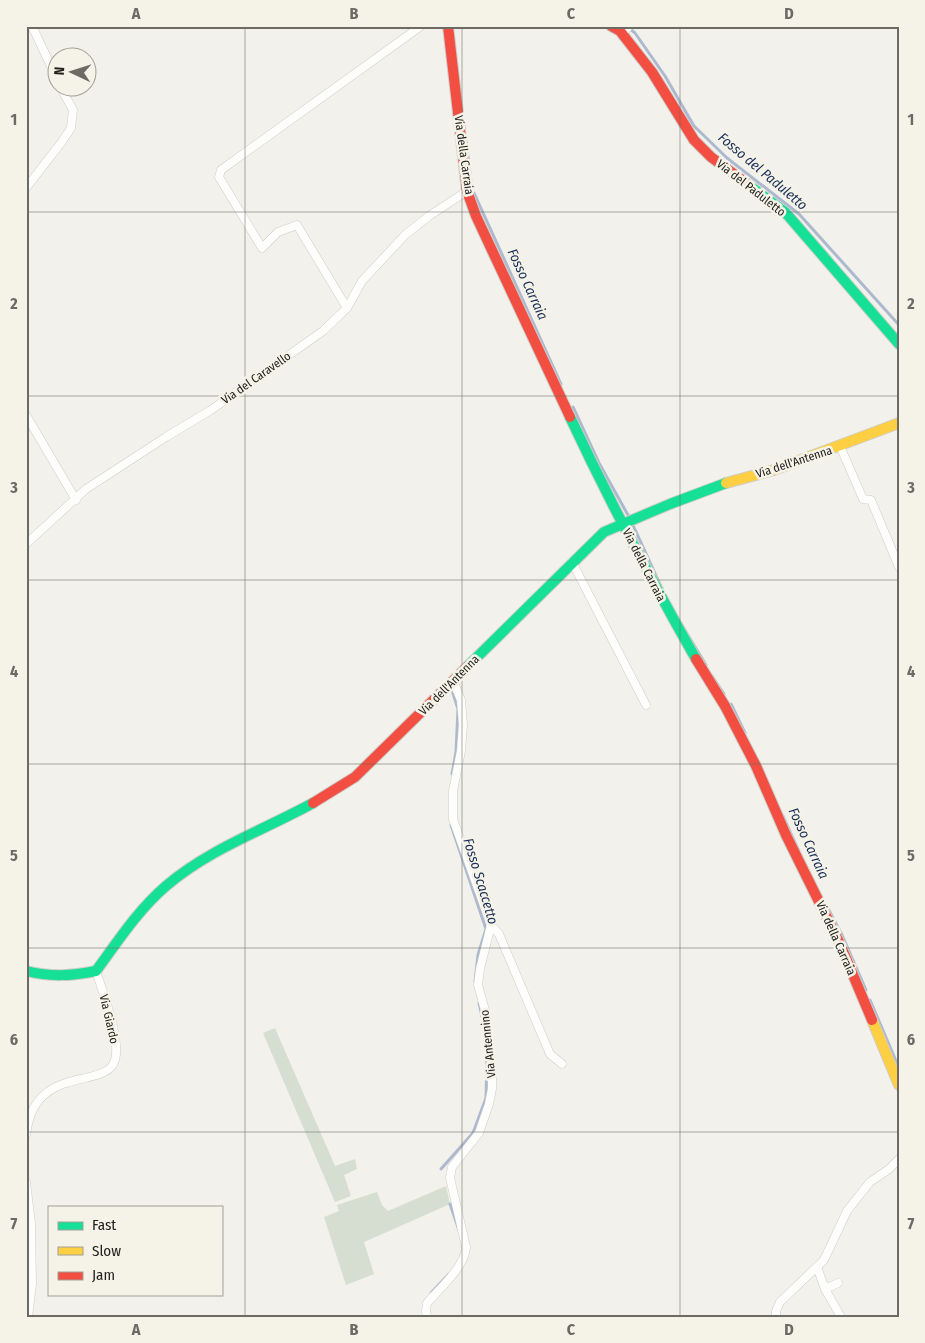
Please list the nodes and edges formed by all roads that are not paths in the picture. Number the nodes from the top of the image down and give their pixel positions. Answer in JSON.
{"nodes":[{"id":1,"x":32,"y":26,"type":"edge"},
{"id":2,"x":421,"y":26,"type":"edge"},
{"id":3,"x":448,"y":26,"type":"edge"},
{"id":4,"x":611,"y":26,"type":"edge"},
{"id":5,"x":626,"y":30,"type":"edge"},
{"id":6,"x":48,"y":60,"type":"edge"},
{"id":7,"x":66,"y":98,"type":"edge"},
{"id":8,"x":26,"y":188,"type":"edge"},
{"id":9,"x":467,"y":191,"type":"junction"},
{"id":10,"x":347,"y":308,"type":"junction"},
{"id":11,"x":899,"y":344,"type":"edge"},
{"id":12,"x":26,"y":416,"type":"edge"},
{"id":13,"x":899,"y":424,"type":"edge"},
{"id":14,"x":840,"y":446,"type":"junction"},
{"id":15,"x":76,"y":500,"type":"junction"},
{"id":16,"x":622,"y":523,"type":"junction"},
{"id":17,"x":26,"y":544,"type":"edge"},
{"id":18,"x":572,"y":562,"type":"junction"},
{"id":19,"x":899,"y":567,"type":"edge"},
{"id":20,"x":454,"y":681,"type":"junction"},
{"id":21,"x":646,"y":705,"type":"dead end"},
{"id":22,"x":491,"y":926,"type":"junction"},
{"id":23,"x":26,"y":971,"type":"edge"},
{"id":24,"x":96,"y":971,"type":"junction"},
{"id":25,"x":562,"y":1064,"type":"dead end"},
{"id":26,"x":899,"y":1085,"type":"edge"},
{"id":27,"x":26,"y":1135,"type":"edge"},
{"id":28,"x":899,"y":1160,"type":"edge"},
{"id":29,"x":26,"y":1182,"type":"edge"},
{"id":30,"x":818,"y":1267,"type":"junction"},
{"id":31,"x":838,"y":1283,"type":"dead end"},
{"id":32,"x":825,"y":1289,"type":"junction"},
{"id":33,"x":28,"y":1317,"type":"edge"},
{"id":34,"x":427,"y":1317,"type":"edge"},
{"id":35,"x":776,"y":1317,"type":"edge"},
{"id":36,"x":841,"y":1317,"type":"edge"}],
"edges":[{"from":1,"to":6,"type":"street"},
{"from":2,"to":10,"type":"street"},
{"from":3,"to":9,"type":"street","name":"Via della Carraia"},
{"from":4,"to":5,"type":"street","name":"Via del Paduletto"},
{"from":5,"to":11,"type":"street","name":"Via del Paduletto"},
{"from":7,"to":8,"type":"street"},
{"from":9,"to":10,"type":"street","name":"Via del Caravello"},
{"from":9,"to":16,"type":"street","name":"Via della Carraia"},
{"from":10,"to":15,"type":"street","name":"Via del Caravello"},
{"from":12,"to":15,"type":"street"},
{"from":13,"to":14,"type":"street","name":"Via dell'Antenna"},
{"from":14,"to":16,"type":"street","name":"Via dell'Antenna"},
{"from":14,"to":19,"type":"street"},
{"from":15,"to":17,"type":"street","name":"Via del Caravello"},
{"from":16,"to":18,"type":"street","name":"Via dell'Antenna"},
{"from":16,"to":26,"type":"street","name":"Via della Carraia"},
{"from":18,"to":20,"type":"street","name":"Via dell'Antenna"},
{"from":18,"to":21,"type":"street"},
{"from":20,"to":22,"type":"street"},
{"from":20,"to":24,"type":"street","name":"Via dell'Antenna"},
{"from":22,"to":25,"type":"street"},
{"from":22,"to":34,"type":"street","name":"Via Antennino"},
{"from":23,"to":24,"type":"street"},
{"from":24,"to":27,"type":"street","name":"Via Giardo"},
{"from":28,"to":30,"type":"street"},
{"from":29,"to":33,"type":"street"},
{"from":30,"to":32,"type":"street"},
{"from":30,"to":35,"type":"street"},
{"from":31,"to":32,"type":"street"},
{"from":32,"to":36,"type":"street"}]}
